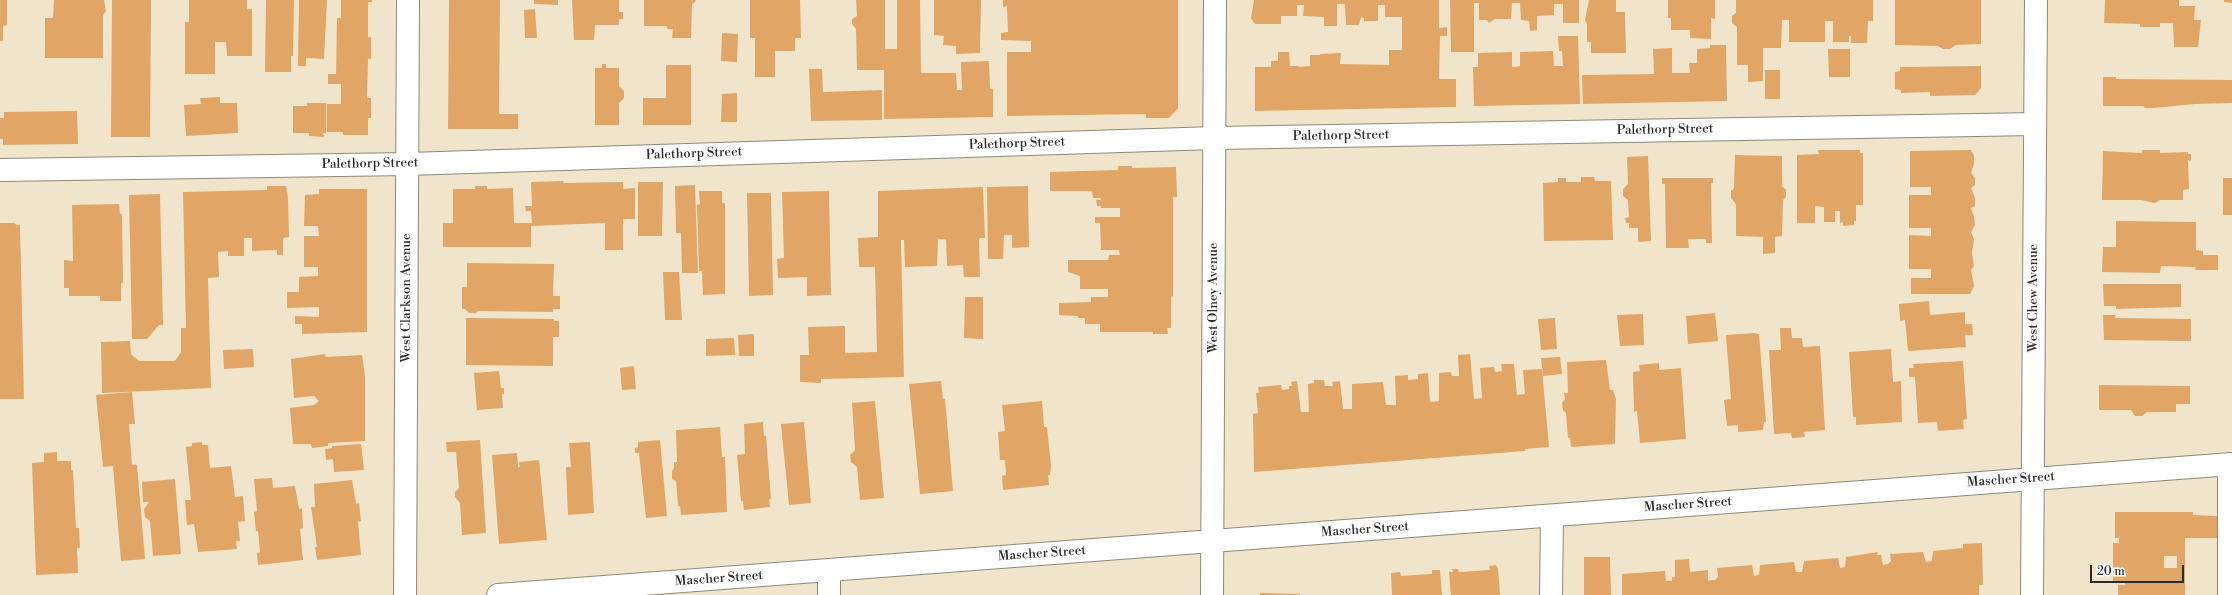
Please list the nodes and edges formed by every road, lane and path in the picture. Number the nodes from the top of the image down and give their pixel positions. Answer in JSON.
{"nodes":[{"id":1,"x":408,"y":0,"type":"edge"},
{"id":2,"x":1215,"y":0,"type":"edge"},
{"id":3,"x":2036,"y":0,"type":"edge"},
{"id":4,"x":2035,"y":124,"type":"junction"},
{"id":5,"x":1215,"y":138,"type":"junction"},
{"id":6,"x":408,"y":164,"type":"junction"},
{"id":7,"x":0,"y":170,"type":"edge"},
{"id":8,"x":2231,"y":464,"type":"edge"},
{"id":9,"x":2033,"y":478,"type":"junction"},
{"id":10,"x":1552,"y":516,"type":"junction"},
{"id":11,"x":1213,"y":542,"type":"junction"},
{"id":12,"x":829,"y":570,"type":"junction"},
{"id":13,"x":405,"y":595,"type":"edge"},
{"id":14,"x":498,"y":595,"type":"edge"},
{"id":15,"x":829,"y":595,"type":"edge"},
{"id":16,"x":1212,"y":595,"type":"edge"},
{"id":17,"x":1551,"y":595,"type":"edge"},
{"id":18,"x":2032,"y":595,"type":"edge"},
{"id":19,"x":2229,"y":595,"type":"edge"}],
"edges":[{"from":1,"to":6,"type":"street","name":"West Clarkson Avenue"},
{"from":2,"to":5,"type":"street","name":"West Olney Avenue"},
{"from":3,"to":4,"type":"street","name":"West Chew Avenue"},
{"from":4,"to":5,"type":"street","name":"Palethorp Street"},
{"from":4,"to":9,"type":"street","name":"West Chew Avenue"},
{"from":5,"to":6,"type":"street","name":"Palethorp Street"},
{"from":5,"to":11,"type":"street","name":"West Olney Avenue"},
{"from":6,"to":7,"type":"street","name":"Palethorp Street"},
{"from":6,"to":13,"type":"street","name":"West Clarkson Avenue"},
{"from":8,"to":9,"type":"street","name":"Mascher Street"},
{"from":8,"to":19,"type":"street"},
{"from":9,"to":10,"type":"street","name":"Mascher Street"},
{"from":9,"to":18,"type":"street","name":"West Chew Avenue"},
{"from":10,"to":11,"type":"street","name":"Mascher Street"},
{"from":10,"to":17,"type":"street"},
{"from":11,"to":12,"type":"street","name":"Mascher Street"},
{"from":11,"to":16,"type":"street","name":"West Olney Avenue"},
{"from":12,"to":14,"type":"street","name":"Mascher Street"},
{"from":12,"to":15,"type":"street"}]}
